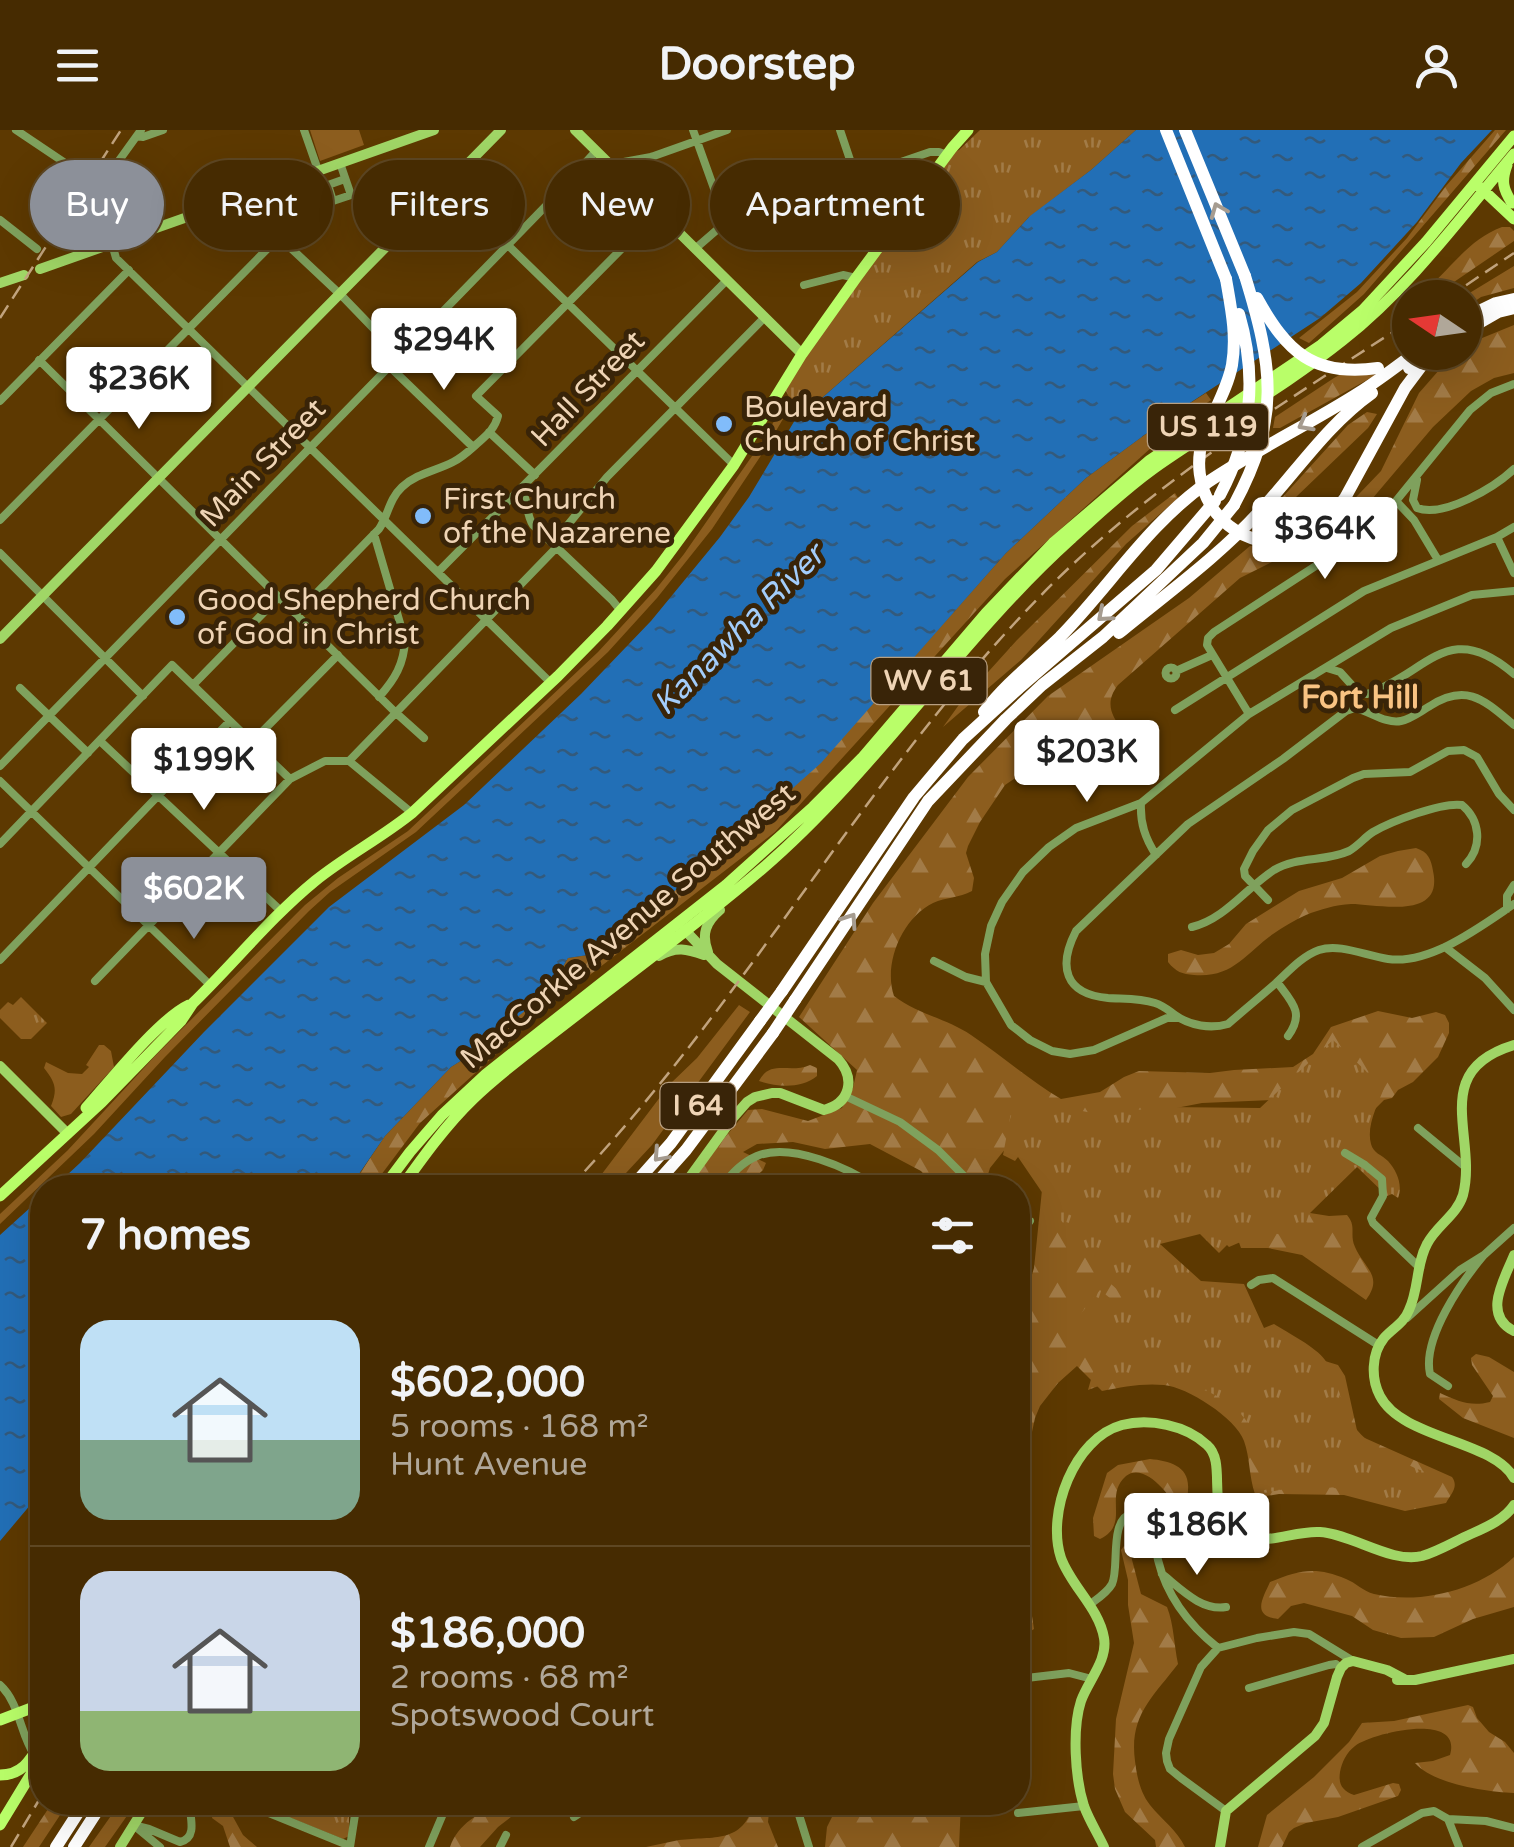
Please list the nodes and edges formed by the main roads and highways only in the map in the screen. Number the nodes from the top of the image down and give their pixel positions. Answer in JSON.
{"nodes":[{"id":1,"x":968,"y":130,"type":"edge"},
{"id":2,"x":980,"y":130,"type":"edge"},
{"id":3,"x":1164,"y":130,"type":"edge"},
{"id":4,"x":1189,"y":135,"type":"edge"},
{"id":5,"x":1514,"y":136,"type":"edge"},
{"id":6,"x":948,"y":156,"type":"junction"},
{"id":7,"x":1512,"y":156,"type":"edge"},
{"id":8,"x":1483,"y":186,"type":"junction"},
{"id":9,"x":1511,"y":209,"type":"edge"},
{"id":10,"x":1462,"y":218,"type":"junction"},
{"id":11,"x":1245,"y":276,"type":"junction"},
{"id":12,"x":1226,"y":279,"type":"junction"},
{"id":13,"x":1514,"y":300,"type":"edge"},
{"id":14,"x":1514,"y":308,"type":"edge"},
{"id":15,"x":1482,"y":310,"type":"edge"},
{"id":16,"x":1482,"y":321,"type":"edge"},
{"id":17,"x":1392,"y":362,"type":"edge"},
{"id":18,"x":1392,"y":368,"type":"edge"},
{"id":19,"x":1406,"y":370,"type":"edge"},
{"id":20,"x":1419,"y":370,"type":"edge"},
{"id":21,"x":1042,"y":685,"type":"junction"},
{"id":22,"x":963,"y":739,"type":"junction"},
{"id":23,"x":681,"y":926,"type":"junction"},
{"id":24,"x":393,"y":1175,"type":"edge"},
{"id":25,"x":410,"y":1175,"type":"edge"},
{"id":26,"x":643,"y":1175,"type":"edge"},
{"id":27,"x":664,"y":1175,"type":"edge"},
{"id":28,"x":0,"y":1196,"type":"edge"},
{"id":29,"x":30,"y":1709,"type":"edge"},
{"id":30,"x":0,"y":1720,"type":"edge"},
{"id":31,"x":30,"y":1763,"type":"edge"},
{"id":32,"x":30,"y":1773,"type":"edge"},
{"id":33,"x":0,"y":1776,"type":"edge"},
{"id":34,"x":77,"y":1815,"type":"edge"},
{"id":35,"x":95,"y":1815,"type":"edge"},
{"id":36,"x":0,"y":1825,"type":"edge"},
{"id":37,"x":56,"y":1847,"type":"edge"},
{"id":38,"x":74,"y":1847,"type":"edge"}],
"edges":[{"from":1,"to":6,"type":"main road"},
{"from":2,"to":6,"type":"main road"},
{"from":3,"to":12,"type":"highway","number":"I 64"},
{"from":11,"to":4,"type":"highway","number":"I 64","one_way":true},
{"from":5,"to":8,"type":"main road","number":"WV 61"},
{"from":6,"to":28,"type":"main road"},
{"from":7,"to":8,"type":"main road","number":"WV 61"},
{"from":7,"to":9,"type":"main road"},
{"from":8,"to":9,"type":"main road"},
{"from":8,"to":10,"type":"main road","name":"MacCorkle Avenue Southwest","number":"WV 61"},
{"from":8,"to":23,"type":"main road","name":"MacCorkle Avenue Southwest","number":"WV 61"},
{"from":9,"to":10,"type":"main road"},
{"from":10,"to":23,"type":"main road","name":"MacCorkle Avenue Southwest","number":"WV 61"},
{"from":11,"to":17,"type":"highway","bridge":true},
{"from":11,"to":21,"type":"highway","number":"I 64","bridge":true},
{"from":12,"to":20,"type":"highway","number":"US 119","bridge":true},
{"from":12,"to":22,"type":"highway","number":"I 64","one_way":true,"bridge":true},
{"from":13,"to":15,"type":"highway"},
{"from":14,"to":16,"type":"highway"},
{"from":18,"to":22,"type":"highway","one_way":true},
{"from":19,"to":21,"type":"highway"},
{"from":27,"to":21,"type":"highway","number":"I 64","one_way":true,"bridge":true},
{"from":22,"to":26,"type":"highway","number":"I 64","one_way":true,"bridge":true},
{"from":23,"to":24,"type":"main road","name":"MacCorkle Avenue Southwest","number":"WV 61"},
{"from":23,"to":25,"type":"main road","name":"MacCorkle Avenue Southwest","number":"WV 61"},
{"from":29,"to":30,"type":"main road"},
{"from":31,"to":33,"type":"main road"},
{"from":32,"to":36,"type":"main road"},
{"from":34,"to":37,"type":"highway"},
{"from":35,"to":38,"type":"highway"}]}
